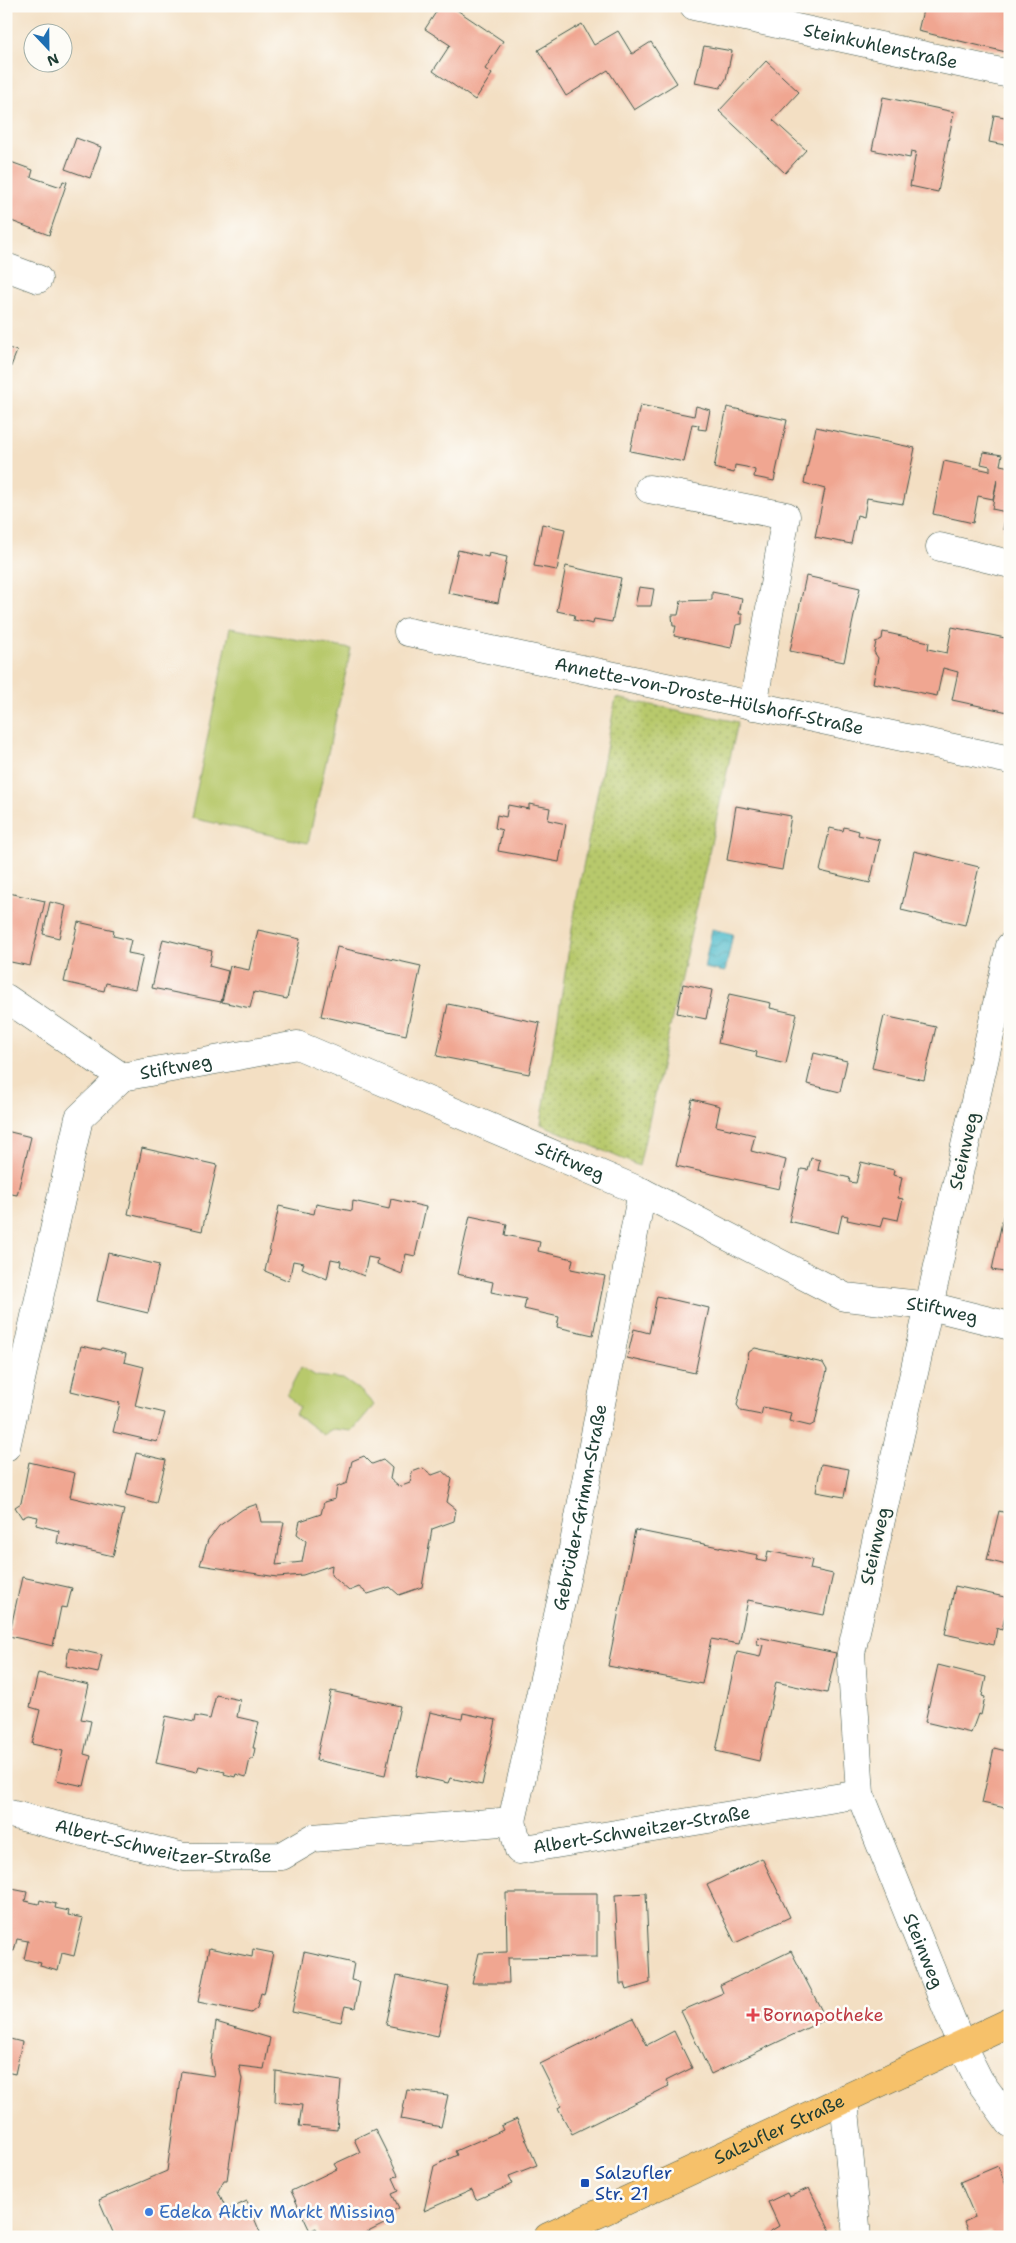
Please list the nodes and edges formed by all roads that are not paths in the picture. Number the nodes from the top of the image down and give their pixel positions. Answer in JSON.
{"nodes":[{"id":1,"x":694,"y":6,"type":"edge"},
{"id":2,"x":1010,"y":74,"type":"edge"},
{"id":3,"x":6,"y":267,"type":"edge"},
{"id":4,"x":38,"y":279,"type":"dead end"},
{"id":5,"x":649,"y":489,"type":"dead end"},
{"id":6,"x":940,"y":547,"type":"dead end"},
{"id":7,"x":1010,"y":564,"type":"edge"},
{"id":8,"x":408,"y":632,"type":"dead end"},
{"id":9,"x":753,"y":706,"type":"junction"},
{"id":10,"x":1010,"y":760,"type":"edge"},
{"id":11,"x":1010,"y":946,"type":"edge"},
{"id":12,"x":6,"y":998,"type":"edge"},
{"id":13,"x":122,"y":1077,"type":"junction"},
{"id":14,"x":642,"y":1192,"type":"junction"},
{"id":15,"x":930,"y":1306,"type":"junction"},
{"id":16,"x":1010,"y":1326,"type":"edge"},
{"id":17,"x":6,"y":1447,"type":"edge"},
{"id":18,"x":860,"y":1794,"type":"junction"},
{"id":19,"x":6,"y":1813,"type":"edge"},
{"id":20,"x":512,"y":1821,"type":"junction"},
{"id":21,"x":1010,"y":2022,"type":"edge"},
{"id":22,"x":961,"y":2044,"type":"junction"},
{"id":23,"x":844,"y":2098,"type":"junction"},
{"id":24,"x":1010,"y":2123,"type":"edge"},
{"id":25,"x":548,"y":2237,"type":"edge"},
{"id":26,"x":857,"y":2237,"type":"edge"}],
"edges":[{"from":1,"to":2,"type":"street","name":"Steinkuhlenstraße"},
{"from":3,"to":4,"type":"street"},
{"from":5,"to":9,"type":"street"},
{"from":6,"to":7,"type":"street"},
{"from":8,"to":9,"type":"street","name":"Annette-von-Droste-Hülshoff-Straße"},
{"from":9,"to":10,"type":"street","name":"Annette-von-Droste-Hülshoff-Straße"},
{"from":11,"to":15,"type":"street","name":"Steinweg"},
{"from":12,"to":13,"type":"street","name":"Stiftweg"},
{"from":13,"to":14,"type":"street","name":"Stiftweg"},
{"from":13,"to":17,"type":"street","name":"Stiftweg"},
{"from":14,"to":15,"type":"street","name":"Stiftweg"},
{"from":14,"to":20,"type":"street","name":"Gebrüder-Grimm-Straße"},
{"from":15,"to":16,"type":"street","name":"Stiftweg"},
{"from":15,"to":18,"type":"street","name":"Steinweg"},
{"from":18,"to":20,"type":"street","name":"Albert-Schweitzer-Straße"},
{"from":18,"to":22,"type":"street","name":"Steinweg"},
{"from":19,"to":20,"type":"street","name":"Albert-Schweitzer-Straße"},
{"from":21,"to":22,"type":"main road","name":"Salzufler Straße"},
{"from":22,"to":23,"type":"main road","name":"Salzufler Straße"},
{"from":22,"to":24,"type":"street","name":"Steinweg"},
{"from":23,"to":25,"type":"main road","name":"Salzufler Straße"},
{"from":23,"to":26,"type":"street"}]}
